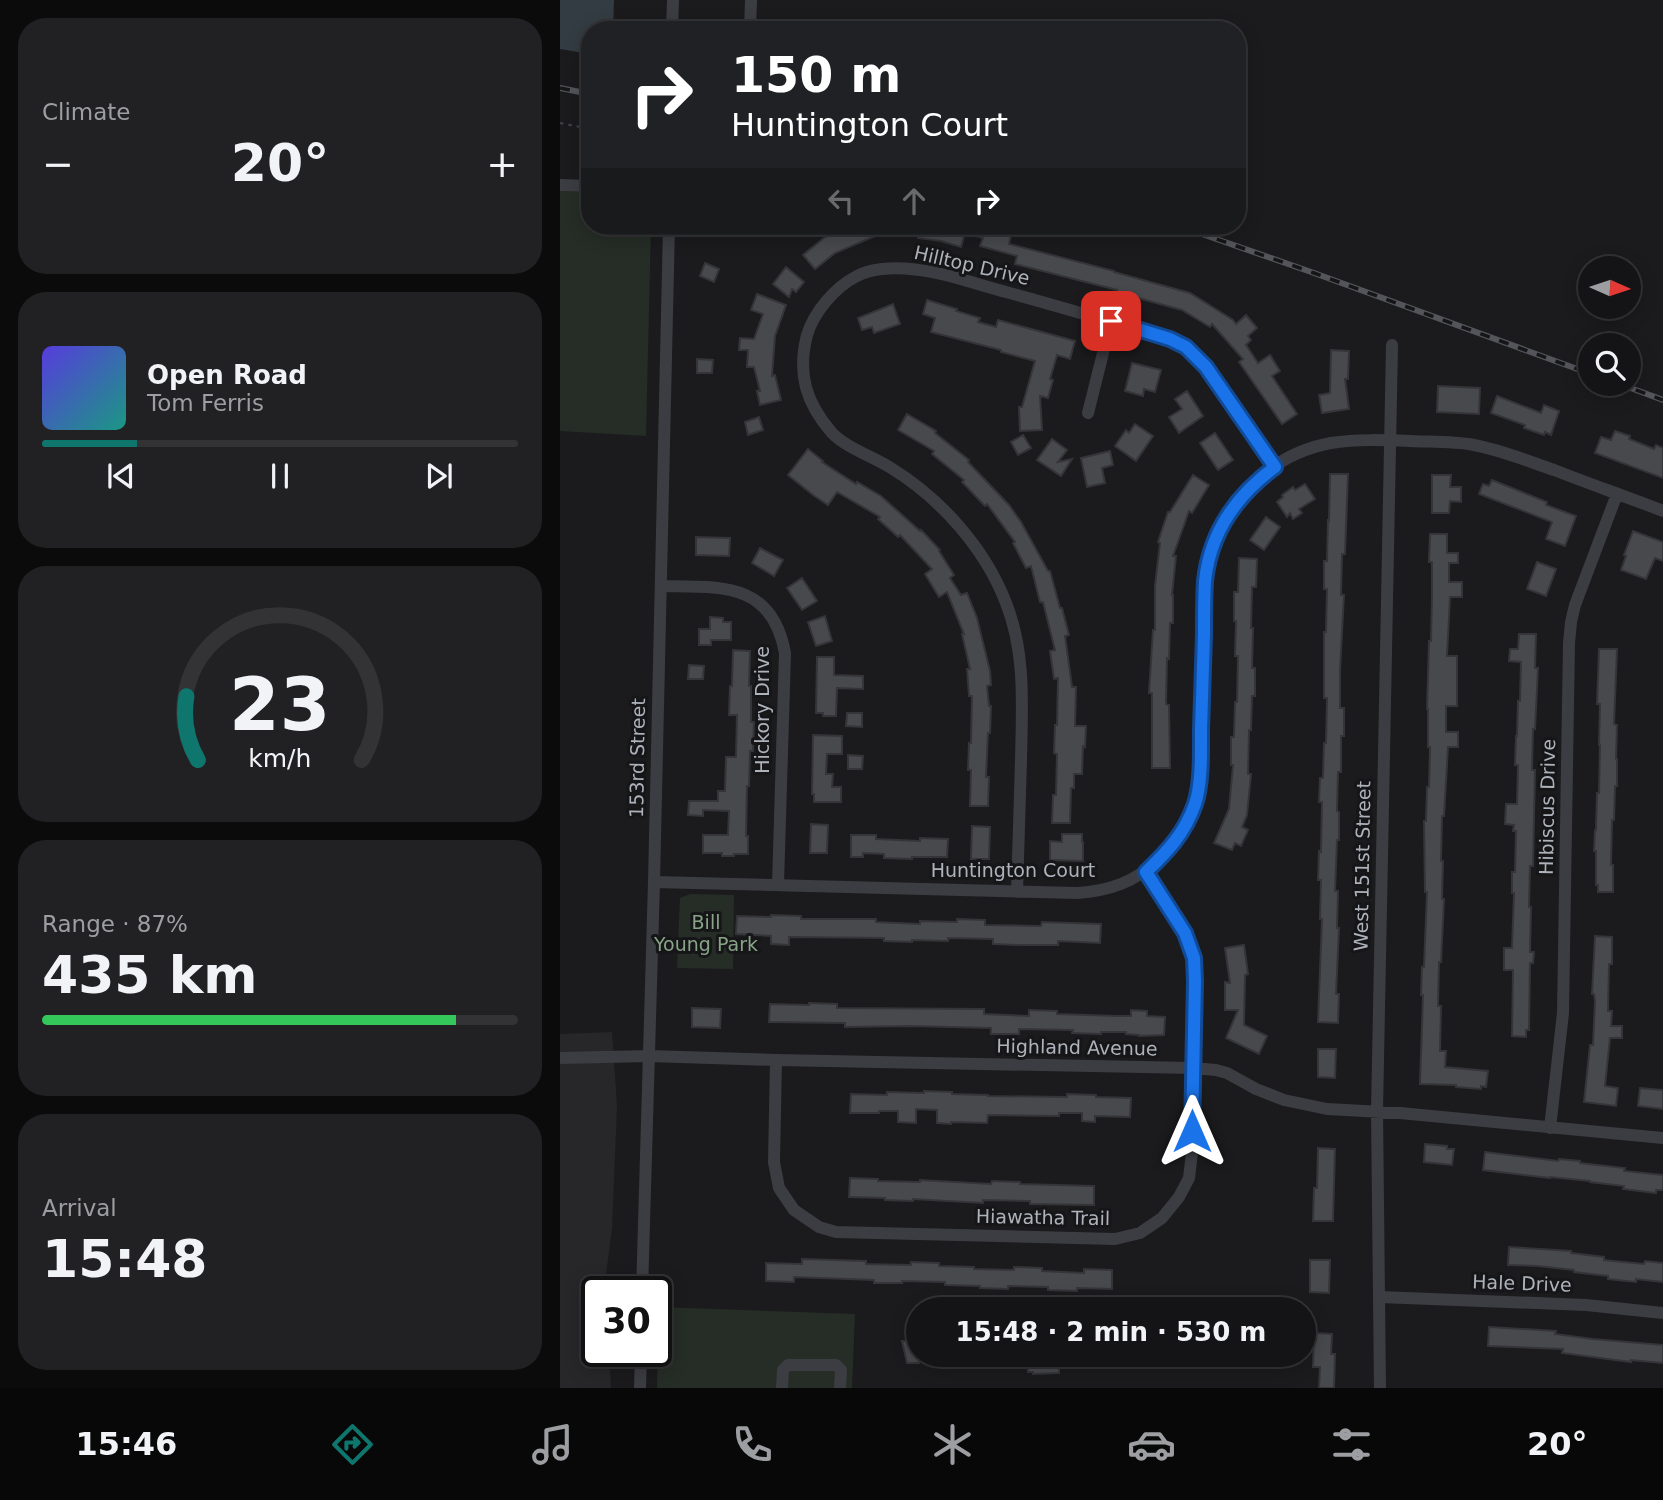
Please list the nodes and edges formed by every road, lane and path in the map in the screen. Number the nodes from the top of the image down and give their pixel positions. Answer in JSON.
{"nodes":[{"id":1,"x":673,"y":0,"type":"edge"},
{"id":2,"x":751,"y":0,"type":"edge"},
{"id":3,"x":673,"y":21,"type":"edge"},
{"id":4,"x":750,"y":21,"type":"edge"},
{"id":5,"x":560,"y":123,"type":"edge"},
{"id":6,"x":581,"y":127,"type":"edge"},
{"id":7,"x":560,"y":185,"type":"edge"},
{"id":8,"x":581,"y":186,"type":"edge"},
{"id":9,"x":668,"y":235,"type":"edge"},
{"id":10,"x":1111,"y":321,"type":"junction"},
{"id":11,"x":1392,"y":345,"type":"dead end"},
{"id":12,"x":1088,"y":413,"type":"dead end"},
{"id":13,"x":1390,"y":440,"type":"junction"},
{"id":14,"x":1275,"y":467,"type":"junction"},
{"id":15,"x":1617,"y":494,"type":"junction"},
{"id":16,"x":1663,"y":511,"type":"edge"},
{"id":17,"x":661,"y":586,"type":"junction"},
{"id":18,"x":1146,"y":872,"type":"junction"},
{"id":19,"x":654,"y":882,"type":"junction"},
{"id":20,"x":778,"y":884,"type":"junction"},
{"id":21,"x":1017,"y":892,"type":"junction"},
{"id":22,"x":649,"y":1056,"type":"junction"},
{"id":23,"x":560,"y":1058,"type":"edge"},
{"id":24,"x":776,"y":1060,"type":"junction"},
{"id":25,"x":1193,"y":1068,"type":"junction"},
{"id":26,"x":1377,"y":1111,"type":"junction"},
{"id":27,"x":1550,"y":1128,"type":"junction"},
{"id":28,"x":1663,"y":1138,"type":"edge"},
{"id":29,"x":642,"y":1276,"type":"edge"},
{"id":30,"x":1380,"y":1297,"type":"junction"},
{"id":31,"x":1663,"y":1313,"type":"edge"},
{"id":32,"x":640,"y":1367,"type":"edge"},
{"id":33,"x":639,"y":1388,"type":"edge"},
{"id":34,"x":782,"y":1388,"type":"edge"},
{"id":35,"x":840,"y":1388,"type":"edge"},
{"id":36,"x":1380,"y":1388,"type":"edge"}],
"edges":[{"from":1,"to":3,"type":"street"},
{"from":2,"to":4,"type":"street"},
{"from":5,"to":6,"type":"path"},
{"from":7,"to":8,"type":"street"},
{"from":9,"to":17,"type":"street","name":"153rd Street"},
{"from":10,"to":12,"type":"street"},
{"from":10,"to":14,"type":"street","name":"Hilltop Drive"},
{"from":10,"to":21,"type":"street","name":"Hilltop Drive"},
{"from":11,"to":13,"type":"street","name":"West 151st Street"},
{"from":13,"to":14,"type":"street","name":"Huntington Court"},
{"from":13,"to":15,"type":"street","name":"Huntington Court"},
{"from":13,"to":26,"type":"street","name":"West 151st Street"},
{"from":14,"to":18,"type":"street","name":"Huntington Court"},
{"from":15,"to":16,"type":"street","name":"Huntington Court"},
{"from":15,"to":27,"type":"street","name":"Hibiscus Drive"},
{"from":17,"to":19,"type":"street","name":"153rd Street"},
{"from":17,"to":20,"type":"street","name":"Hickory Drive"},
{"from":18,"to":21,"type":"street","name":"Huntington Court"},
{"from":18,"to":25,"type":"street","name":"Hiawatha Trail"},
{"from":19,"to":20,"type":"street","name":"Huntington Court"},
{"from":19,"to":22,"type":"street","name":"153rd Street"},
{"from":20,"to":21,"type":"street","name":"Huntington Court"},
{"from":22,"to":23,"type":"street","name":"Highland Avenue"},
{"from":22,"to":24,"type":"street","name":"Highland Avenue"},
{"from":22,"to":29,"type":"street","name":"153rd Street"},
{"from":24,"to":25,"type":"street","name":"Highland Avenue"},
{"from":24,"to":25,"type":"street","name":"Hiawatha Trail"},
{"from":25,"to":26,"type":"street","name":"Highland Avenue"},
{"from":26,"to":27,"type":"street","name":"Highland Avenue"},
{"from":26,"to":30,"type":"street","name":"West 151st Street"},
{"from":27,"to":28,"type":"street","name":"Highland Avenue"},
{"from":30,"to":31,"type":"street","name":"Hale Drive"},
{"from":30,"to":36,"type":"street","name":"West 151st Street"},
{"from":32,"to":33,"type":"street"},
{"from":34,"to":35,"type":"street"}]}
